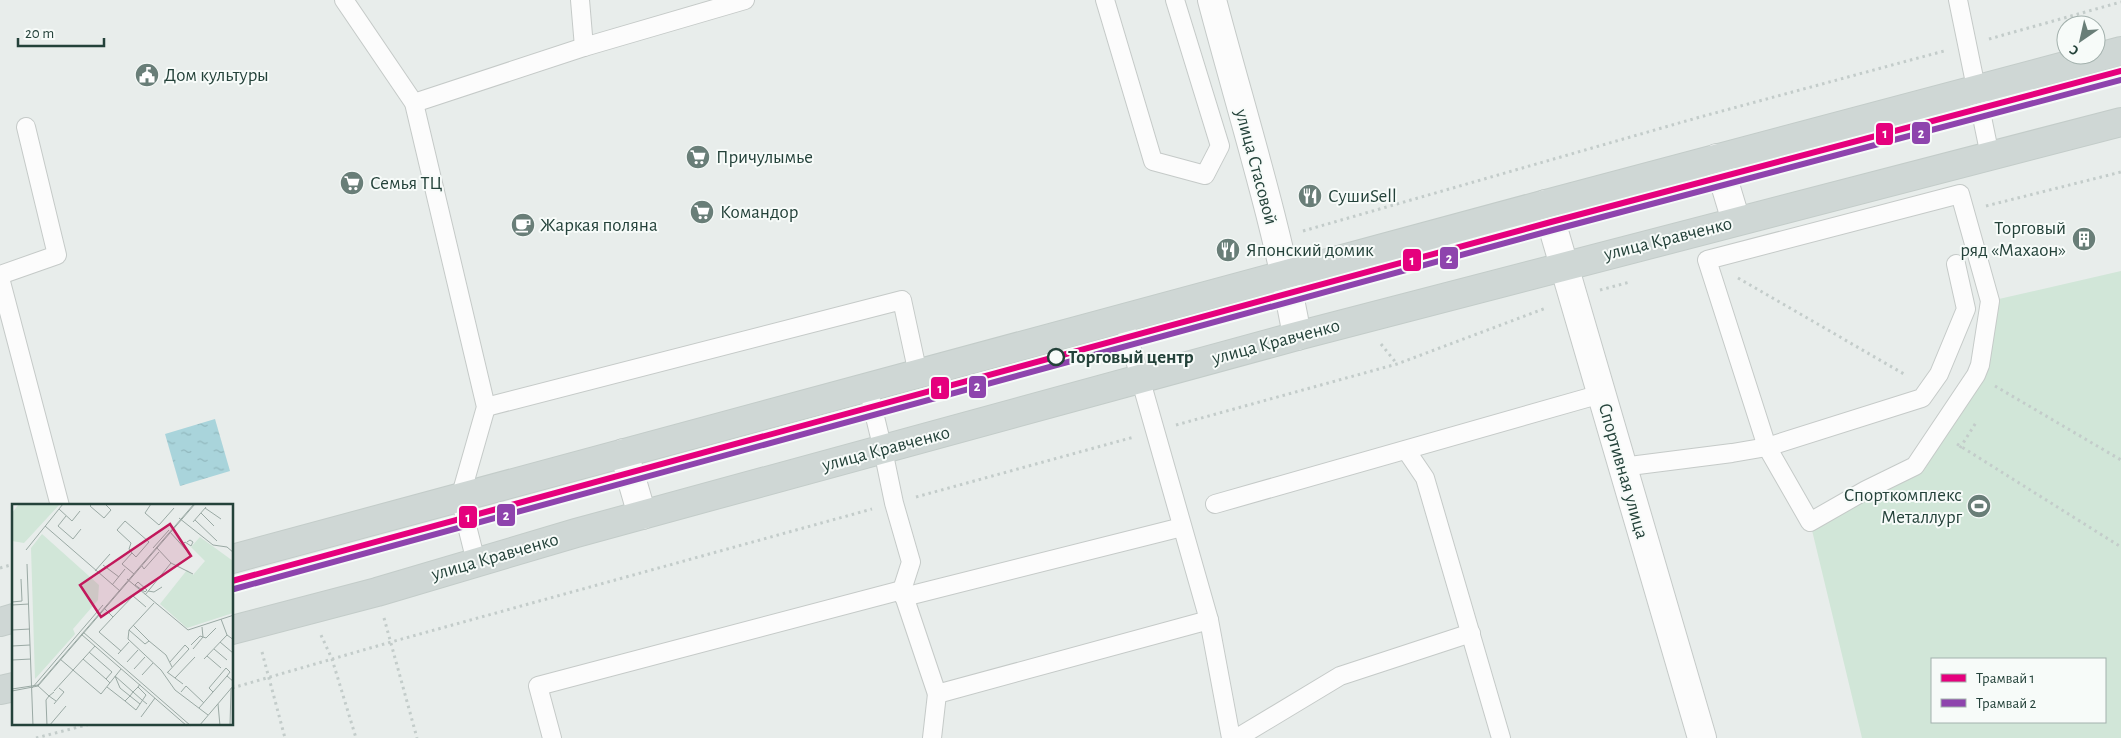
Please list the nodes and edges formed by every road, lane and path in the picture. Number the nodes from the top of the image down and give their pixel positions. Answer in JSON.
{"nodes":[{"id":1,"x":344,"y":0,"type":"edge"},
{"id":2,"x":580,"y":0,"type":"edge"},
{"id":3,"x":745,"y":0,"type":"edge"},
{"id":4,"x":1105,"y":0,"type":"edge"},
{"id":5,"x":1175,"y":0,"type":"edge"},
{"id":6,"x":1212,"y":0,"type":"edge"},
{"id":7,"x":1958,"y":0,"type":"edge"},
{"id":8,"x":2121,"y":2,"type":"edge"},
{"id":9,"x":1966,"y":45,"type":"junction"},
{"id":10,"x":584,"y":46,"type":"junction"},
{"id":11,"x":2121,"y":51,"type":"edge"},
{"id":12,"x":1975,"y":90,"type":"junction"},
{"id":13,"x":414,"y":103,"type":"junction"},
{"id":14,"x":2121,"y":122,"type":"edge"},
{"id":15,"x":26,"y":126,"type":"dead end"},
{"id":16,"x":1990,"y":156,"type":"junction"},
{"id":17,"x":1717,"y":158,"type":"junction"},
{"id":18,"x":2121,"y":172,"type":"edge"},
{"id":19,"x":1546,"y":204,"type":"junction"},
{"id":20,"x":1965,"y":211,"type":"junction"},
{"id":21,"x":1736,"y":221,"type":"junction"},
{"id":22,"x":1275,"y":239,"type":"junction"},
{"id":23,"x":1707,"y":260,"type":"junction"},
{"id":24,"x":1956,"y":264,"type":"dead end"},
{"id":25,"x":1563,"y":265,"type":"junction"},
{"id":26,"x":1284,"y":275,"type":"junction"},
{"id":27,"x":0,"y":276,"type":"edge"},
{"id":28,"x":1630,"y":282,"type":"dead end"},
{"id":29,"x":1572,"y":298,"type":"junction"},
{"id":30,"x":1123,"y":318,"type":"junction"},
{"id":31,"x":1297,"y":336,"type":"junction"},
{"id":32,"x":918,"y":374,"type":"junction"},
{"id":33,"x":1939,"y":374,"type":"junction"},
{"id":34,"x":1976,"y":375,"type":"junction"},
{"id":35,"x":1140,"y":379,"type":"junction"},
{"id":36,"x":868,"y":388,"type":"junction"},
{"id":37,"x":1601,"y":394,"type":"junction"},
{"id":38,"x":486,"y":407,"type":"junction"},
{"id":39,"x":1941,"y":426,"type":"junction"},
{"id":40,"x":1155,"y":431,"type":"junction"},
{"id":41,"x":1767,"y":447,"type":"junction"},
{"id":42,"x":883,"y":450,"type":"junction"},
{"id":43,"x":1406,"y":450,"type":"junction"},
{"id":44,"x":624,"y":453,"type":"junction"},
{"id":45,"x":2121,"y":460,"type":"edge"},
{"id":46,"x":1622,"y":467,"type":"junction"},
{"id":47,"x":460,"y":498,"type":"junction"},
{"id":48,"x":894,"y":503,"type":"junction"},
{"id":49,"x":59,"y":504,"type":"edge"},
{"id":50,"x":1215,"y":504,"type":"dead end"},
{"id":51,"x":642,"y":515,"type":"junction"},
{"id":52,"x":1182,"y":527,"type":"junction"},
{"id":53,"x":2121,"y":547,"type":"edge"},
{"id":54,"x":234,"y":558,"type":"edge"},
{"id":55,"x":476,"y":562,"type":"junction"},
{"id":56,"x":377,"y":592,"type":"junction"},
{"id":57,"x":903,"y":594,"type":"junction"},
{"id":58,"x":309,"y":610,"type":"junction"},
{"id":59,"x":1209,"y":620,"type":"junction"},
{"id":60,"x":243,"y":628,"type":"edge"},
{"id":61,"x":1471,"y":633,"type":"junction"},
{"id":62,"x":391,"y":642,"type":"junction"},
{"id":63,"x":332,"y":659,"type":"junction"},
{"id":64,"x":269,"y":679,"type":"junction"},
{"id":65,"x":234,"y":688,"type":"edge"},
{"id":66,"x":937,"y":694,"type":"junction"},
{"id":67,"x":82,"y":726,"type":"edge"},
{"id":68,"x":36,"y":738,"type":"edge"},
{"id":69,"x":285,"y":738,"type":"edge"},
{"id":70,"x":356,"y":738,"type":"edge"},
{"id":71,"x":417,"y":738,"type":"edge"},
{"id":72,"x":552,"y":738,"type":"edge"},
{"id":73,"x":932,"y":738,"type":"edge"},
{"id":74,"x":1231,"y":738,"type":"edge"},
{"id":75,"x":1237,"y":738,"type":"edge"},
{"id":76,"x":1501,"y":738,"type":"edge"},
{"id":77,"x":1702,"y":738,"type":"edge"}],
"edges":[{"from":1,"to":13,"type":"lane"},
{"from":2,"to":10,"type":"lane"},
{"from":3,"to":10,"type":"lane"},
{"from":4,"to":5,"type":"lane"},
{"from":6,"to":22,"type":"street","name":"улица Стасовой"},
{"from":7,"to":9,"type":"lane"},
{"from":8,"to":9,"type":"path"},
{"from":9,"to":12,"type":"lane"},
{"from":9,"to":22,"type":"path"},
{"from":10,"to":13,"type":"lane"},
{"from":11,"to":12,"type":"main road"},
{"from":12,"to":16,"type":"lane"},
{"from":12,"to":17,"type":"main road"},
{"from":13,"to":38,"type":"lane"},
{"from":14,"to":16,"type":"main road","name":"улица Кравченко"},
{"from":15,"to":27,"type":"lane"},
{"from":16,"to":21,"type":"main road","name":"улица Кравченко"},
{"from":17,"to":19,"type":"main road"},
{"from":17,"to":21,"type":"street"},
{"from":18,"to":20,"type":"path"},
{"from":19,"to":25,"type":"street","name":"Спортивная улица"},
{"from":19,"to":26,"type":"main road"},
{"from":20,"to":23,"type":"lane"},
{"from":20,"to":34,"type":"lane"},
{"from":21,"to":25,"type":"main road","name":"улица Кравченко"},
{"from":22,"to":26,"type":"street","name":"улица Стасовой"},
{"from":23,"to":33,"type":"path"},
{"from":23,"to":41,"type":"lane"},
{"from":24,"to":33,"type":"lane"},
{"from":25,"to":29,"type":"street","name":"Спортивная улица"},
{"from":25,"to":31,"type":"main road","name":"улица Кравченко"},
{"from":26,"to":30,"type":"main road"},
{"from":26,"to":31,"type":"street","name":"улица Стасовой"},
{"from":27,"to":49,"type":"lane"},
{"from":28,"to":29,"type":"path"},
{"from":29,"to":37,"type":"street","name":"Спортивная улица"},
{"from":29,"to":40,"type":"path"},
{"from":30,"to":32,"type":"main road"},
{"from":30,"to":35,"type":"lane"},
{"from":31,"to":35,"type":"main road","name":"улица Кравченко"},
{"from":32,"to":36,"type":"main road"},
{"from":32,"to":38,"type":"lane"},
{"from":33,"to":41,"type":"lane"},
{"from":34,"to":39,"type":"lane"},
{"from":34,"to":45,"type":"path"},
{"from":35,"to":40,"type":"lane"},
{"from":35,"to":42,"type":"main road","name":"улица Кравченко"},
{"from":36,"to":42,"type":"lane"},
{"from":36,"to":44,"type":"main road"},
{"from":37,"to":43,"type":"lane"},
{"from":37,"to":46,"type":"street","name":"Спортивная улица"},
{"from":38,"to":47,"type":"lane"},
{"from":39,"to":41,"type":"lane"},
{"from":39,"to":53,"type":"path"},
{"from":40,"to":48,"type":"path"},
{"from":40,"to":52,"type":"lane"},
{"from":41,"to":46,"type":"lane"},
{"from":42,"to":48,"type":"lane"},
{"from":42,"to":51,"type":"main road","name":"улица Кравченко"},
{"from":43,"to":50,"type":"lane"},
{"from":43,"to":61,"type":"lane"},
{"from":44,"to":47,"type":"main road"},
{"from":44,"to":51,"type":"street"},
{"from":46,"to":77,"type":"street","name":"Спортивная улица"},
{"from":47,"to":54,"type":"main road"},
{"from":47,"to":55,"type":"lane"},
{"from":48,"to":57,"type":"lane"},
{"from":48,"to":62,"type":"path"},
{"from":51,"to":55,"type":"main road","name":"улица Кравченко"},
{"from":52,"to":57,"type":"lane"},
{"from":52,"to":59,"type":"lane"},
{"from":55,"to":56,"type":"main road","name":"улица Кравченко"},
{"from":56,"to":58,"type":"main road","name":"улица Кравченко"},
{"from":56,"to":62,"type":"path"},
{"from":57,"to":66,"type":"lane"},
{"from":57,"to":72,"type":"lane"},
{"from":58,"to":60,"type":"main road","name":"улица Кравченко"},
{"from":58,"to":63,"type":"path"},
{"from":59,"to":66,"type":"lane"},
{"from":59,"to":74,"type":"lane"},
{"from":60,"to":64,"type":"path"},
{"from":61,"to":75,"type":"lane"},
{"from":61,"to":76,"type":"lane"},
{"from":62,"to":63,"type":"path"},
{"from":62,"to":71,"type":"path"},
{"from":63,"to":64,"type":"path"},
{"from":63,"to":70,"type":"path"},
{"from":64,"to":65,"type":"path"},
{"from":64,"to":69,"type":"path"},
{"from":66,"to":73,"type":"lane"},
{"from":67,"to":68,"type":"path"}]}
